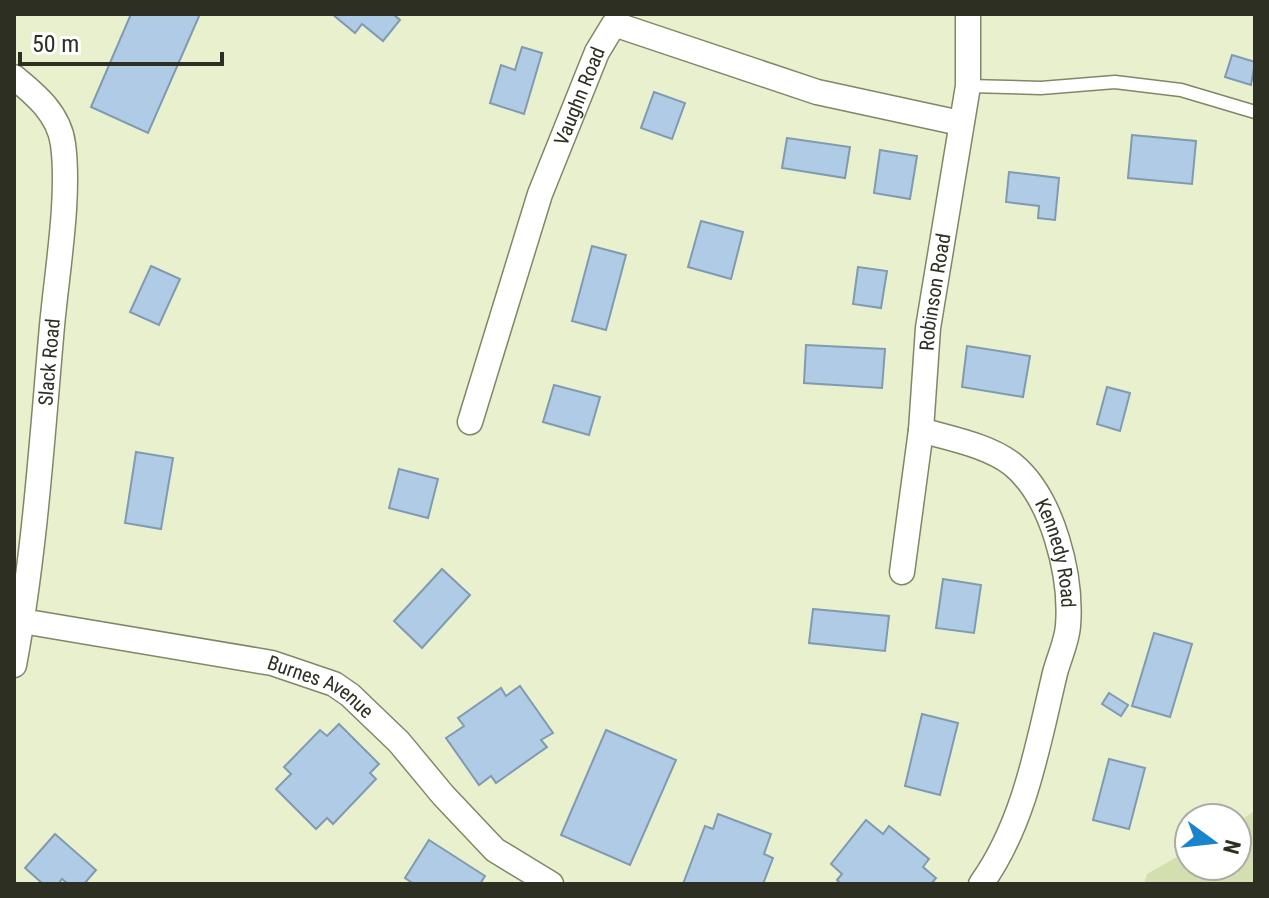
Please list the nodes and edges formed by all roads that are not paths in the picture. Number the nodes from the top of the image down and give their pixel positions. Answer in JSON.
{"nodes":[{"id":1,"x":968,"y":14,"type":"edge"},
{"id":2,"x":14,"y":77,"type":"edge"},
{"id":3,"x":968,"y":86,"type":"junction"},
{"id":4,"x":1255,"y":112,"type":"edge"},
{"id":5,"x":960,"y":123,"type":"junction"},
{"id":6,"x":470,"y":422,"type":"dead end"},
{"id":7,"x":921,"y":430,"type":"junction"},
{"id":8,"x":902,"y":572,"type":"dead end"},
{"id":9,"x":22,"y":621,"type":"junction"},
{"id":10,"x":14,"y":665,"type":"edge"},
{"id":11,"x":551,"y":884,"type":"edge"},
{"id":12,"x":981,"y":884,"type":"edge"}],
"edges":[{"from":1,"to":3,"type":"street","name":"Robinson Road"},
{"from":2,"to":9,"type":"street","name":"Slack Road"},
{"from":3,"to":4,"type":"lane"},
{"from":3,"to":5,"type":"street","name":"Robinson Road"},
{"from":5,"to":6,"type":"street","name":"Vaughn Road"},
{"from":5,"to":7,"type":"street","name":"Robinson Road"},
{"from":7,"to":8,"type":"street","name":"Robinson Road"},
{"from":7,"to":12,"type":"street","name":"Kennedy Road"},
{"from":9,"to":10,"type":"street","name":"Slack Road"},
{"from":9,"to":11,"type":"street","name":"Burnes Avenue"}]}
